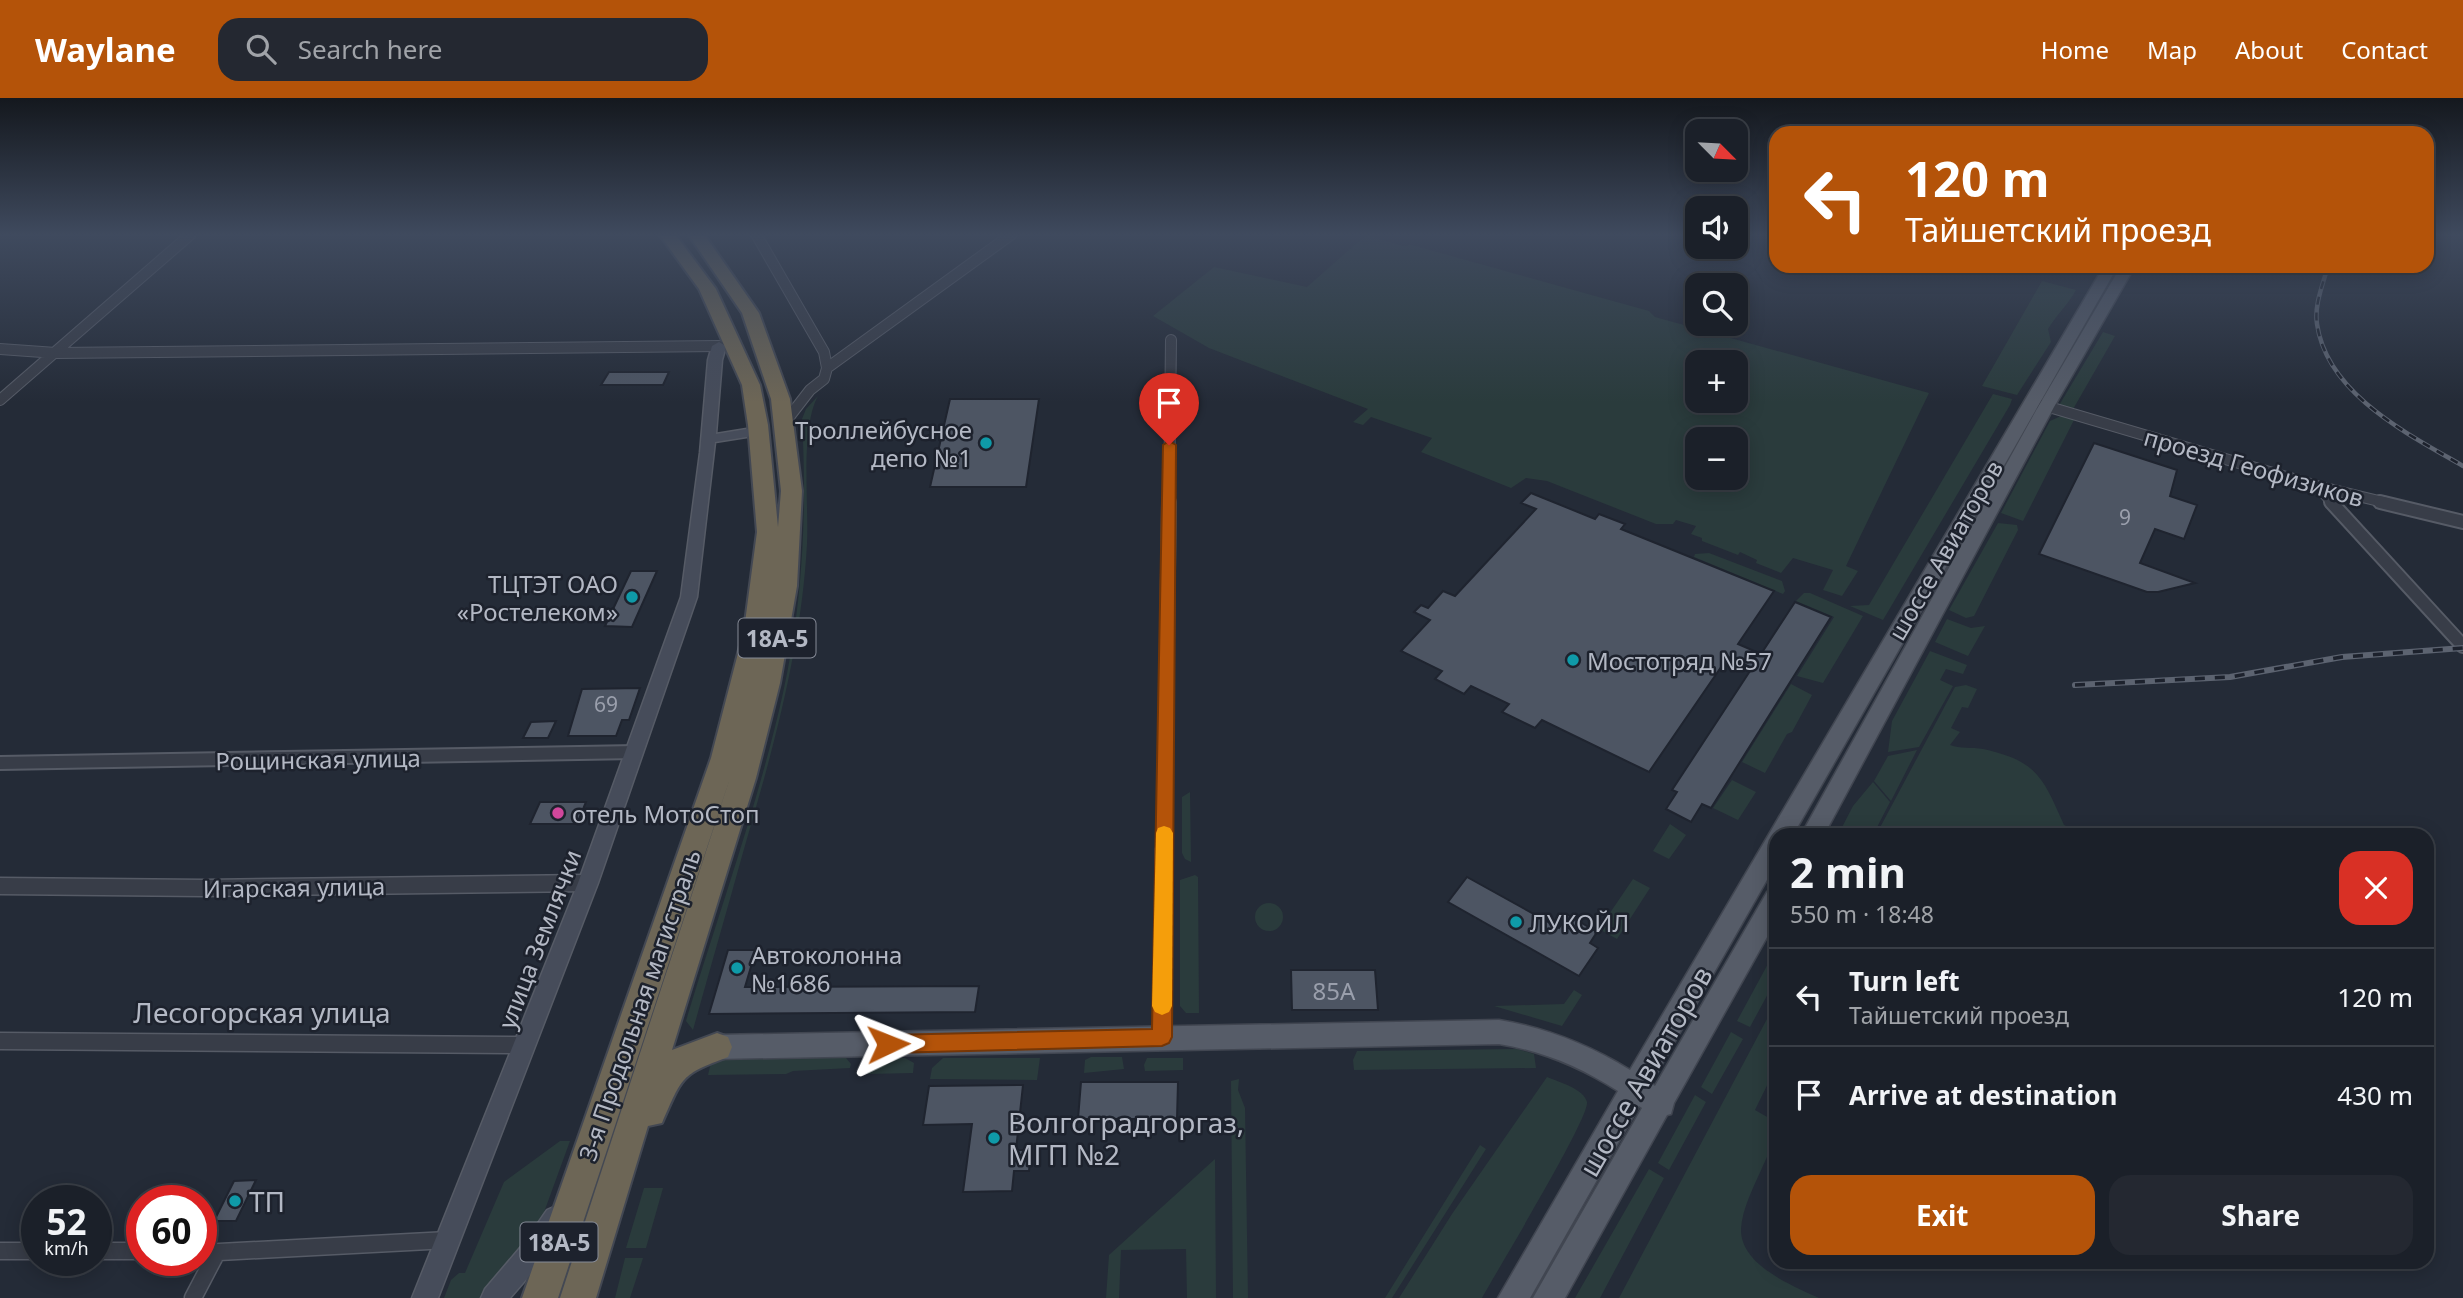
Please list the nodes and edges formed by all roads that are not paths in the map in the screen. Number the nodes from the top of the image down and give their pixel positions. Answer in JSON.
{"nodes":[{"id":1,"x":127,"y":290,"type":"edge"},
{"id":2,"x":707,"y":290,"type":"edge"},
{"id":3,"x":737,"y":290,"type":"edge"},
{"id":4,"x":788,"y":290,"type":"edge"},
{"id":5,"x":935,"y":290,"type":"edge"},
{"id":6,"x":2098,"y":290,"type":"edge"},
{"id":7,"x":2112,"y":290,"type":"edge"},
{"id":8,"x":723,"y":336,"type":"junction"},
{"id":9,"x":1171,"y":340,"type":"dead end"},
{"id":10,"x":0,"y":349,"type":"edge"},
{"id":11,"x":56,"y":353,"type":"junction"},
{"id":12,"x":827,"y":368,"type":"junction"},
{"id":13,"x":0,"y":400,"type":"edge"},
{"id":14,"x":2039,"y":404,"type":"junction"},
{"id":15,"x":786,"y":421,"type":"junction"},
{"id":16,"x":759,"y":431,"type":"junction"},
{"id":17,"x":708,"y":439,"type":"junction"},
{"id":18,"x":2317,"y":486,"type":"junction"},
{"id":19,"x":2463,"y":522,"type":"edge"},
{"id":20,"x":2463,"y":646,"type":"edge"},
{"id":21,"x":636,"y":752,"type":"junction"},
{"id":22,"x":0,"y":763,"type":"edge"},
{"id":23,"x":1785,"y":828,"type":"edge"},
{"id":24,"x":1816,"y":828,"type":"edge"},
{"id":25,"x":1769,"y":855,"type":"edge"},
{"id":26,"x":588,"y":883,"type":"junction"},
{"id":27,"x":0,"y":886,"type":"edge"},
{"id":28,"x":1769,"y":912,"type":"edge"},
{"id":29,"x":682,"y":971,"type":"junction"},
{"id":30,"x":1162,"y":1037,"type":"junction"},
{"id":31,"x":0,"y":1041,"type":"edge"},
{"id":32,"x":524,"y":1045,"type":"junction"},
{"id":33,"x":717,"y":1047,"type":"junction"},
{"id":34,"x":1634,"y":1087,"type":"junction"},
{"id":35,"x":1661,"y":1105,"type":"junction"},
{"id":36,"x":577,"y":1186,"type":"junction"},
{"id":37,"x":603,"y":1219,"type":"junction"},
{"id":38,"x":448,"y":1240,"type":"junction"},
{"id":39,"x":0,"y":1251,"type":"edge"},
{"id":40,"x":21,"y":1251,"type":"edge"},
{"id":41,"x":217,"y":1253,"type":"edge"},
{"id":42,"x":201,"y":1276,"type":"edge"},
{"id":43,"x":193,"y":1298,"type":"edge"},
{"id":44,"x":425,"y":1298,"type":"edge"},
{"id":45,"x":494,"y":1298,"type":"edge"},
{"id":46,"x":540,"y":1298,"type":"edge"},
{"id":47,"x":578,"y":1298,"type":"edge"},
{"id":48,"x":595,"y":1298,"type":"edge"},
{"id":49,"x":1513,"y":1298,"type":"edge"},
{"id":50,"x":1548,"y":1298,"type":"edge"}],
"edges":[{"from":1,"to":11,"type":"street"},
{"from":2,"to":8,"type":"highway","name":"3-я Продольная магистраль","number":"18А-5"},
{"from":3,"to":15,"type":"highway","name":"3-я Продольная магистраль","number":"18А-5"},
{"from":4,"to":12,"type":"street"},
{"from":5,"to":12,"type":"street"},
{"from":6,"to":14,"type":"main road","name":"шоссе Авиаторов"},
{"from":7,"to":14,"type":"main road","name":"шоссе Авиаторов"},
{"from":8,"to":11,"type":"street"},
{"from":8,"to":16,"type":"highway","name":"3-я Продольная магистраль","number":"18А-5"},
{"from":8,"to":17,"type":"street","name":"улица Землячки"},
{"from":9,"to":30,"type":"street"},
{"from":10,"to":11,"type":"street"},
{"from":11,"to":13,"type":"street"},
{"from":12,"to":15,"type":"street"},
{"from":14,"to":18,"type":"street","name":"проезд Геофизиков"},
{"from":14,"to":23,"type":"main road","name":"шоссе Авиаторов"},
{"from":14,"to":24,"type":"main road","name":"шоссе Авиаторов"},
{"from":15,"to":29,"type":"highway","name":"3-я Продольная магистраль","number":"18А-5"},
{"from":16,"to":17,"type":"street"},
{"from":16,"to":36,"type":"highway","name":"3-я Продольная магистраль","number":"18А-5"},
{"from":17,"to":21,"type":"street","name":"улица Землячки"},
{"from":18,"to":19,"type":"street","name":"проезд Геофизиков"},
{"from":18,"to":20,"type":"street"},
{"from":21,"to":22,"type":"street","name":"Рощинская улица"},
{"from":21,"to":26,"type":"street","name":"улица Землячки"},
{"from":25,"to":34,"type":"main road","name":"шоссе Авиаторов"},
{"from":26,"to":27,"type":"street","name":"Игарская улица"},
{"from":26,"to":32,"type":"street","name":"улица Землячки"},
{"from":28,"to":35,"type":"main road","name":"шоссе Авиаторов"},
{"from":29,"to":33,"type":"highway"},
{"from":29,"to":37,"type":"highway","name":"3-я Продольная магистраль","number":"18А-5"},
{"from":30,"to":33,"type":"main road"},
{"from":30,"to":34,"type":"main road"},
{"from":31,"to":32,"type":"street","name":"Лесогорская улица"},
{"from":32,"to":38,"type":"street","name":"улица Землячки"},
{"from":33,"to":37,"type":"highway"},
{"from":34,"to":35,"type":"main road"},
{"from":34,"to":49,"type":"main road","name":"шоссе Авиаторов"},
{"from":35,"to":50,"type":"main road","name":"шоссе Авиаторов"},
{"from":36,"to":45,"type":"street"},
{"from":36,"to":46,"type":"highway","name":"3-я Продольная магистраль","number":"18А-5"},
{"from":37,"to":47,"type":"highway","name":"3-я Продольная магистраль","number":"18А-5"},
{"from":37,"to":48,"type":"highway"},
{"from":38,"to":41,"type":"street"},
{"from":38,"to":44,"type":"street","name":"улица Землячки"},
{"from":39,"to":40,"type":"street"},
{"from":42,"to":43,"type":"street"}]}
